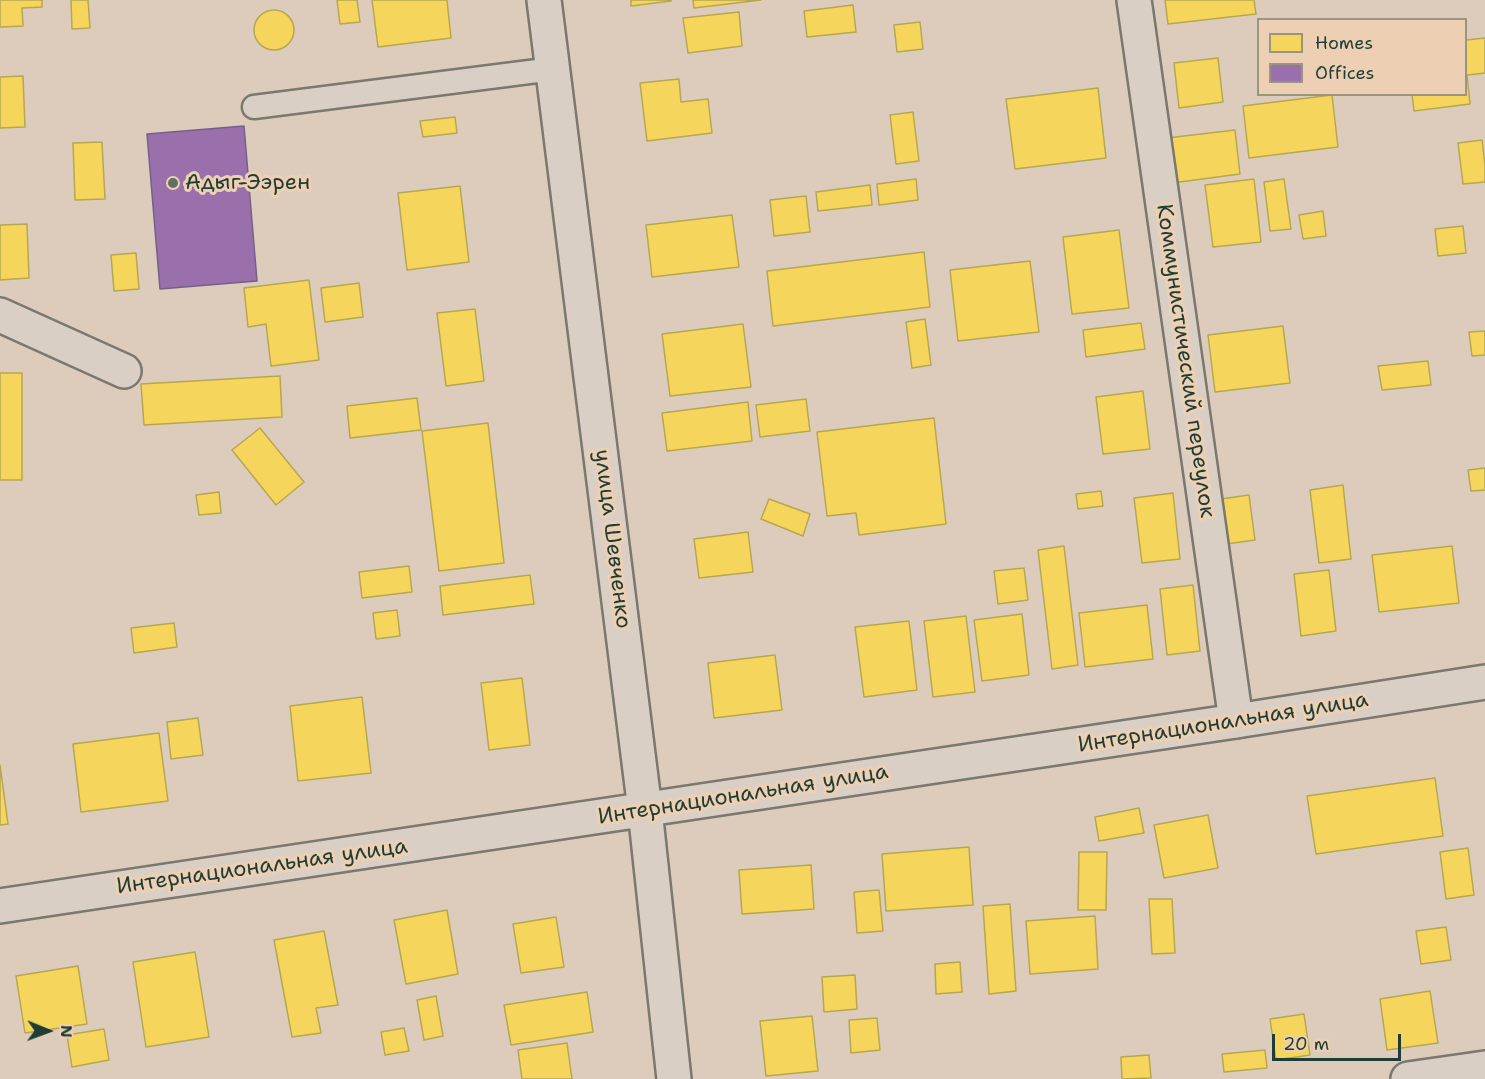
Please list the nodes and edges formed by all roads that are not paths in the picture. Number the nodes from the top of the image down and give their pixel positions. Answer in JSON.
{"nodes":[{"id":1,"x":544,"y":0,"type":"edge"},
{"id":2,"x":1134,"y":0,"type":"edge"},
{"id":3,"x":553,"y":69,"type":"junction"},
{"id":4,"x":254,"y":106,"type":"dead end"},
{"id":5,"x":0,"y":315,"type":"edge"},
{"id":6,"x":124,"y":371,"type":"dead end"},
{"id":7,"x":1485,"y":682,"type":"edge"},
{"id":8,"x":1236,"y":721,"type":"junction"},
{"id":9,"x":645,"y":810,"type":"junction"},
{"id":10,"x":0,"y":906,"type":"edge"},
{"id":11,"x":1485,"y":1068,"type":"edge"},
{"id":12,"x":674,"y":1079,"type":"edge"},
{"id":13,"x":1408,"y":1079,"type":"edge"}],
"edges":[{"from":1,"to":3,"type":"street","name":"улица Шевченко"},
{"from":2,"to":8,"type":"street","name":"Коммунистический переулок"},
{"from":3,"to":4,"type":"lane"},
{"from":3,"to":9,"type":"street","name":"улица Шевченко"},
{"from":5,"to":6,"type":"street"},
{"from":7,"to":8,"type":"street","name":"Интернациональная улица"},
{"from":8,"to":9,"type":"street","name":"Интернациональная улица"},
{"from":9,"to":10,"type":"street","name":"Интернациональная улица"},
{"from":9,"to":12,"type":"street","name":"улица Шевченко"},
{"from":11,"to":13,"type":"street"}]}
